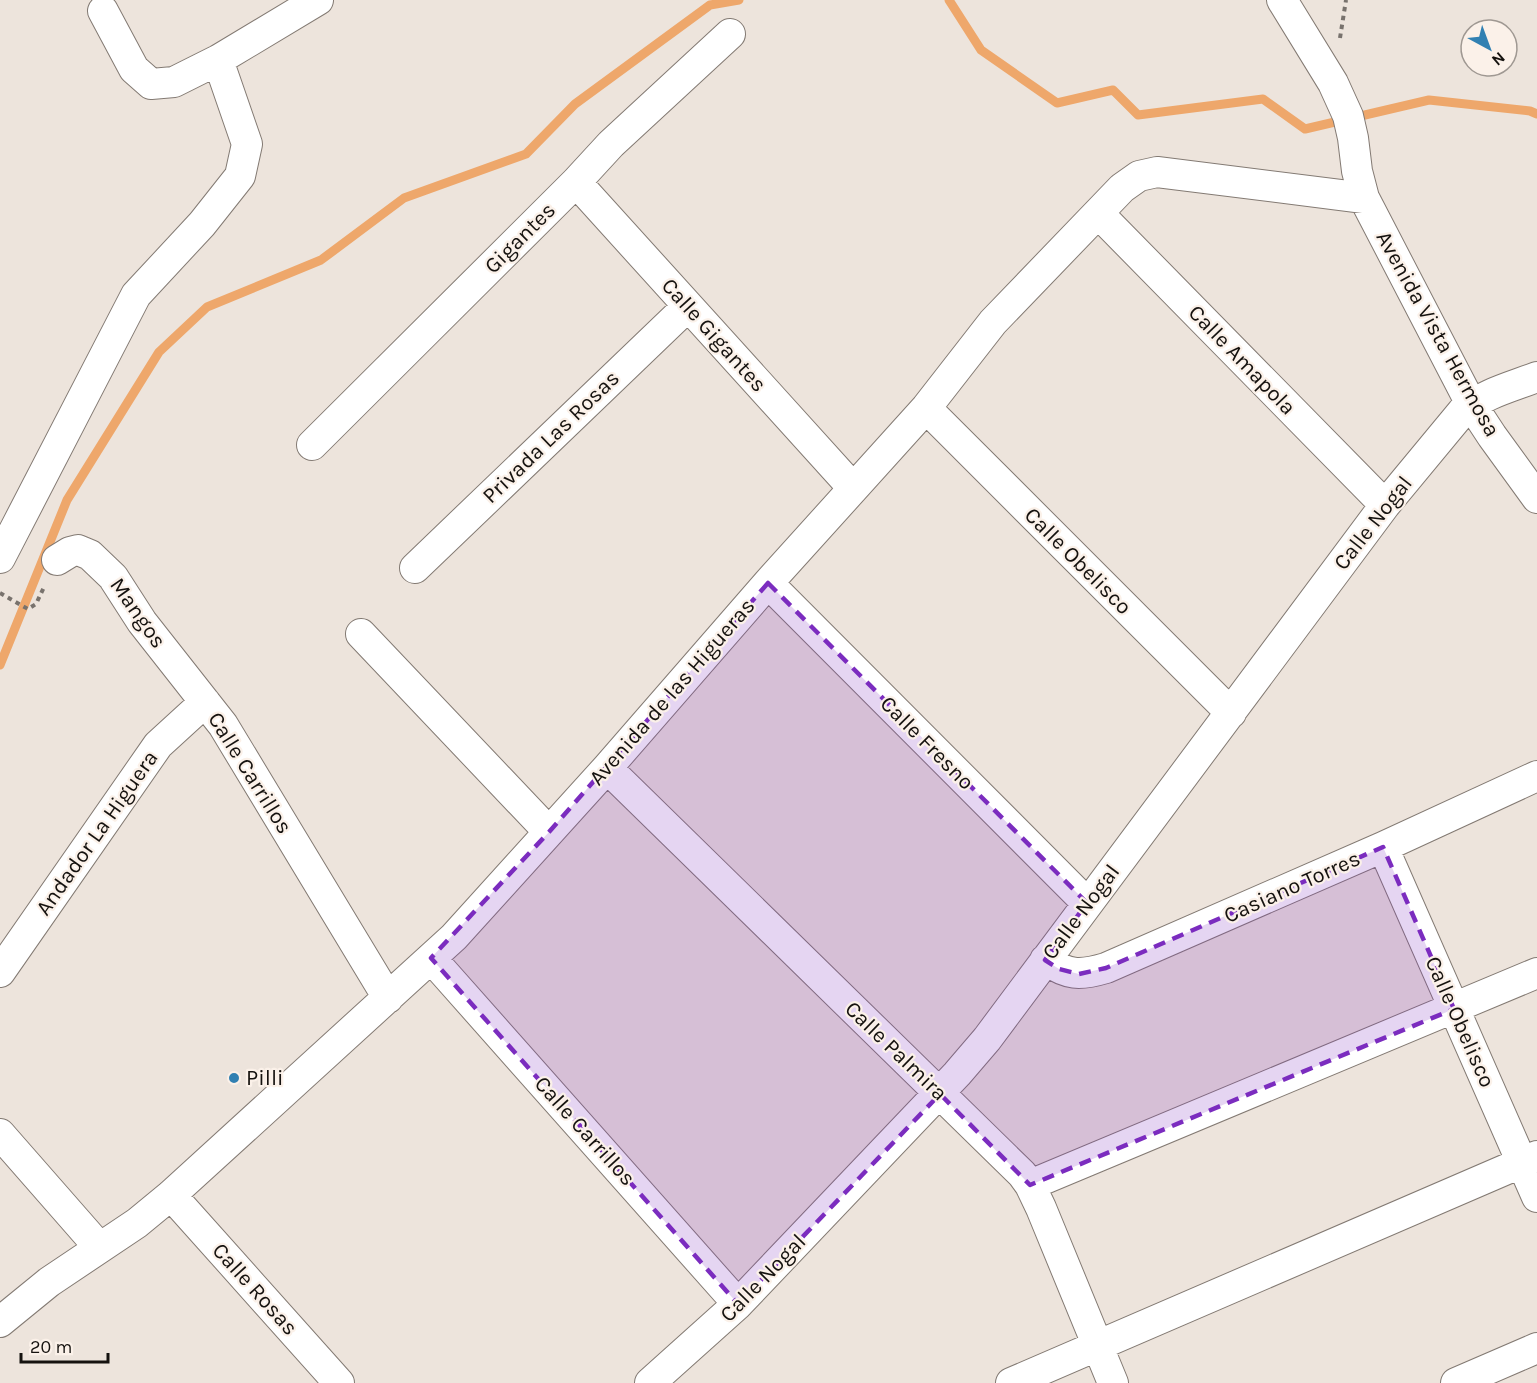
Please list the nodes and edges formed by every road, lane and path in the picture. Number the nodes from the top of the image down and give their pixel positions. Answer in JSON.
{"nodes":[{"id":1,"x":318,"y":0,"type":"edge"},
{"id":2,"x":1282,"y":0,"type":"edge"},
{"id":3,"x":103,"y":12,"type":"dead end"},
{"id":4,"x":730,"y":34,"type":"dead end"},
{"id":5,"x":218,"y":60,"type":"junction"},
{"id":6,"x":576,"y":182,"type":"junction"},
{"id":7,"x":1364,"y":198,"type":"junction"},
{"id":8,"x":1099,"y":214,"type":"junction"},
{"id":9,"x":688,"y":306,"type":"junction"},
{"id":10,"x":1537,"y":377,"type":"edge"},
{"id":11,"x":1472,"y":404,"type":"junction"},
{"id":12,"x":926,"y":408,"type":"junction"},
{"id":13,"x":312,"y":445,"type":"dead end"},
{"id":14,"x":853,"y":488,"type":"junction"},
{"id":15,"x":1537,"y":498,"type":"edge"},
{"id":16,"x":1385,"y":505,"type":"junction"},
{"id":17,"x":0,"y":558,"type":"edge"},
{"id":18,"x":57,"y":560,"type":"dead end"},
{"id":19,"x":415,"y":567,"type":"dead end"},
{"id":20,"x":768,"y":583,"type":"junction"},
{"id":21,"x":0,"y":593,"type":"edge"},
{"id":22,"x":28,"y":609,"type":"dead end"},
{"id":23,"x":361,"y":634,"type":"dead end"},
{"id":24,"x":205,"y":702,"type":"junction"},
{"id":25,"x":1231,"y":713,"type":"junction"},
{"id":26,"x":607,"y":768,"type":"junction"},
{"id":27,"x":1537,"y":776,"type":"edge"},
{"id":28,"x":549,"y":832,"type":"junction"},
{"id":29,"x":1383,"y":846,"type":"junction"},
{"id":30,"x":1087,"y":903,"type":"junction"},
{"id":31,"x":431,"y":958,"type":"junction"},
{"id":32,"x":1045,"y":960,"type":"junction"},
{"id":33,"x":0,"y":972,"type":"edge"},
{"id":34,"x":1537,"y":973,"type":"edge"},
{"id":35,"x":387,"y":998,"type":"junction"},
{"id":36,"x":1454,"y":1009,"type":"junction"},
{"id":37,"x":940,"y":1094,"type":"junction"},
{"id":38,"x":0,"y":1134,"type":"edge"},
{"id":39,"x":1530,"y":1160,"type":"edge"},
{"id":40,"x":1030,"y":1185,"type":"junction"},
{"id":41,"x":171,"y":1195,"type":"junction"},
{"id":42,"x":1537,"y":1197,"type":"edge"},
{"id":43,"x":99,"y":1247,"type":"junction"},
{"id":44,"x":738,"y":1305,"type":"junction"},
{"id":45,"x":0,"y":1322,"type":"edge"},
{"id":46,"x":1097,"y":1346,"type":"junction"},
{"id":47,"x":1537,"y":1348,"type":"edge"},
{"id":48,"x":339,"y":1383,"type":"edge"},
{"id":49,"x":650,"y":1383,"type":"edge"},
{"id":50,"x":1011,"y":1383,"type":"edge"},
{"id":51,"x":1113,"y":1383,"type":"edge"},
{"id":52,"x":1456,"y":1383,"type":"edge"}],
"edges":[{"from":1,"to":5,"type":"street"},
{"from":2,"to":7,"type":"street","name":"Avenida Vista Hermosa"},
{"from":3,"to":5,"type":"street"},
{"from":4,"to":6,"type":"street","name":"Gigantes"},
{"from":5,"to":17,"type":"street"},
{"from":6,"to":9,"type":"street","name":"Calle Gigantes"},
{"from":6,"to":13,"type":"street","name":"Gigantes"},
{"from":7,"to":8,"type":"street","name":"Avenida de las Higueras"},
{"from":7,"to":11,"type":"street","name":"Avenida Vista Hermosa"},
{"from":8,"to":12,"type":"street","name":"Avenida de las Higueras"},
{"from":8,"to":16,"type":"street","name":"Calle Amapola"},
{"from":9,"to":14,"type":"street","name":"Calle Gigantes"},
{"from":9,"to":19,"type":"street","name":"Privada Las Rosas"},
{"from":10,"to":11,"type":"street","name":"Calle Nogal"},
{"from":11,"to":15,"type":"street","name":"Avenida Vista Hermosa"},
{"from":11,"to":16,"type":"street","name":"Calle Nogal"},
{"from":12,"to":14,"type":"street","name":"Avenida de las Higueras"},
{"from":12,"to":25,"type":"street","name":"Calle Obelisco"},
{"from":14,"to":20,"type":"street","name":"Avenida de las Higueras"},
{"from":16,"to":25,"type":"street","name":"Calle Nogal"},
{"from":18,"to":24,"type":"street","name":"Mangos"},
{"from":20,"to":26,"type":"street","name":"Avenida de las Higueras"},
{"from":20,"to":30,"type":"street","name":"Calle Fresno"},
{"from":21,"to":22,"type":"path"},
{"from":23,"to":28,"type":"street"},
{"from":24,"to":33,"type":"street","name":"Andador La Higuera"},
{"from":24,"to":35,"type":"street","name":"Calle Carrillos"},
{"from":25,"to":30,"type":"street","name":"Calle Nogal"},
{"from":26,"to":28,"type":"street","name":"Avenida de las Higueras"},
{"from":26,"to":37,"type":"street","name":"Calle Palmira"},
{"from":27,"to":29,"type":"street","name":"Casiano Torres"},
{"from":28,"to":31,"type":"street","name":"Avenida de las Higueras"},
{"from":29,"to":32,"type":"street","name":"Casiano Torres"},
{"from":29,"to":36,"type":"street","name":"Calle Obelisco"},
{"from":30,"to":32,"type":"street","name":"Calle Nogal"},
{"from":31,"to":35,"type":"street","name":"Avenida de las Higueras"},
{"from":31,"to":44,"type":"street","name":"Calle Carrillos"},
{"from":32,"to":37,"type":"street","name":"Calle Nogal"},
{"from":34,"to":36,"type":"street"},
{"from":35,"to":41,"type":"street","name":"Avenida de las Higueras"},
{"from":36,"to":39,"type":"street","name":"Calle Obelisco"},
{"from":36,"to":40,"type":"street"},
{"from":37,"to":40,"type":"street","name":"Calle Palmira"},
{"from":37,"to":44,"type":"street","name":"Calle Nogal"},
{"from":38,"to":43,"type":"street"},
{"from":39,"to":42,"type":"street","name":"Calle Obelisco"},
{"from":39,"to":46,"type":"street"},
{"from":40,"to":46,"type":"street","name":"Calle Palmira"},
{"from":41,"to":43,"type":"street","name":"Avenida de las Higueras"},
{"from":41,"to":48,"type":"street","name":"Calle Rosas"},
{"from":43,"to":45,"type":"street","name":"Avenida de las Higueras"},
{"from":44,"to":49,"type":"street","name":"Calle Nogal"},
{"from":46,"to":50,"type":"street"},
{"from":46,"to":51,"type":"street","name":"Calle Palmira"},
{"from":47,"to":52,"type":"street"}]}
